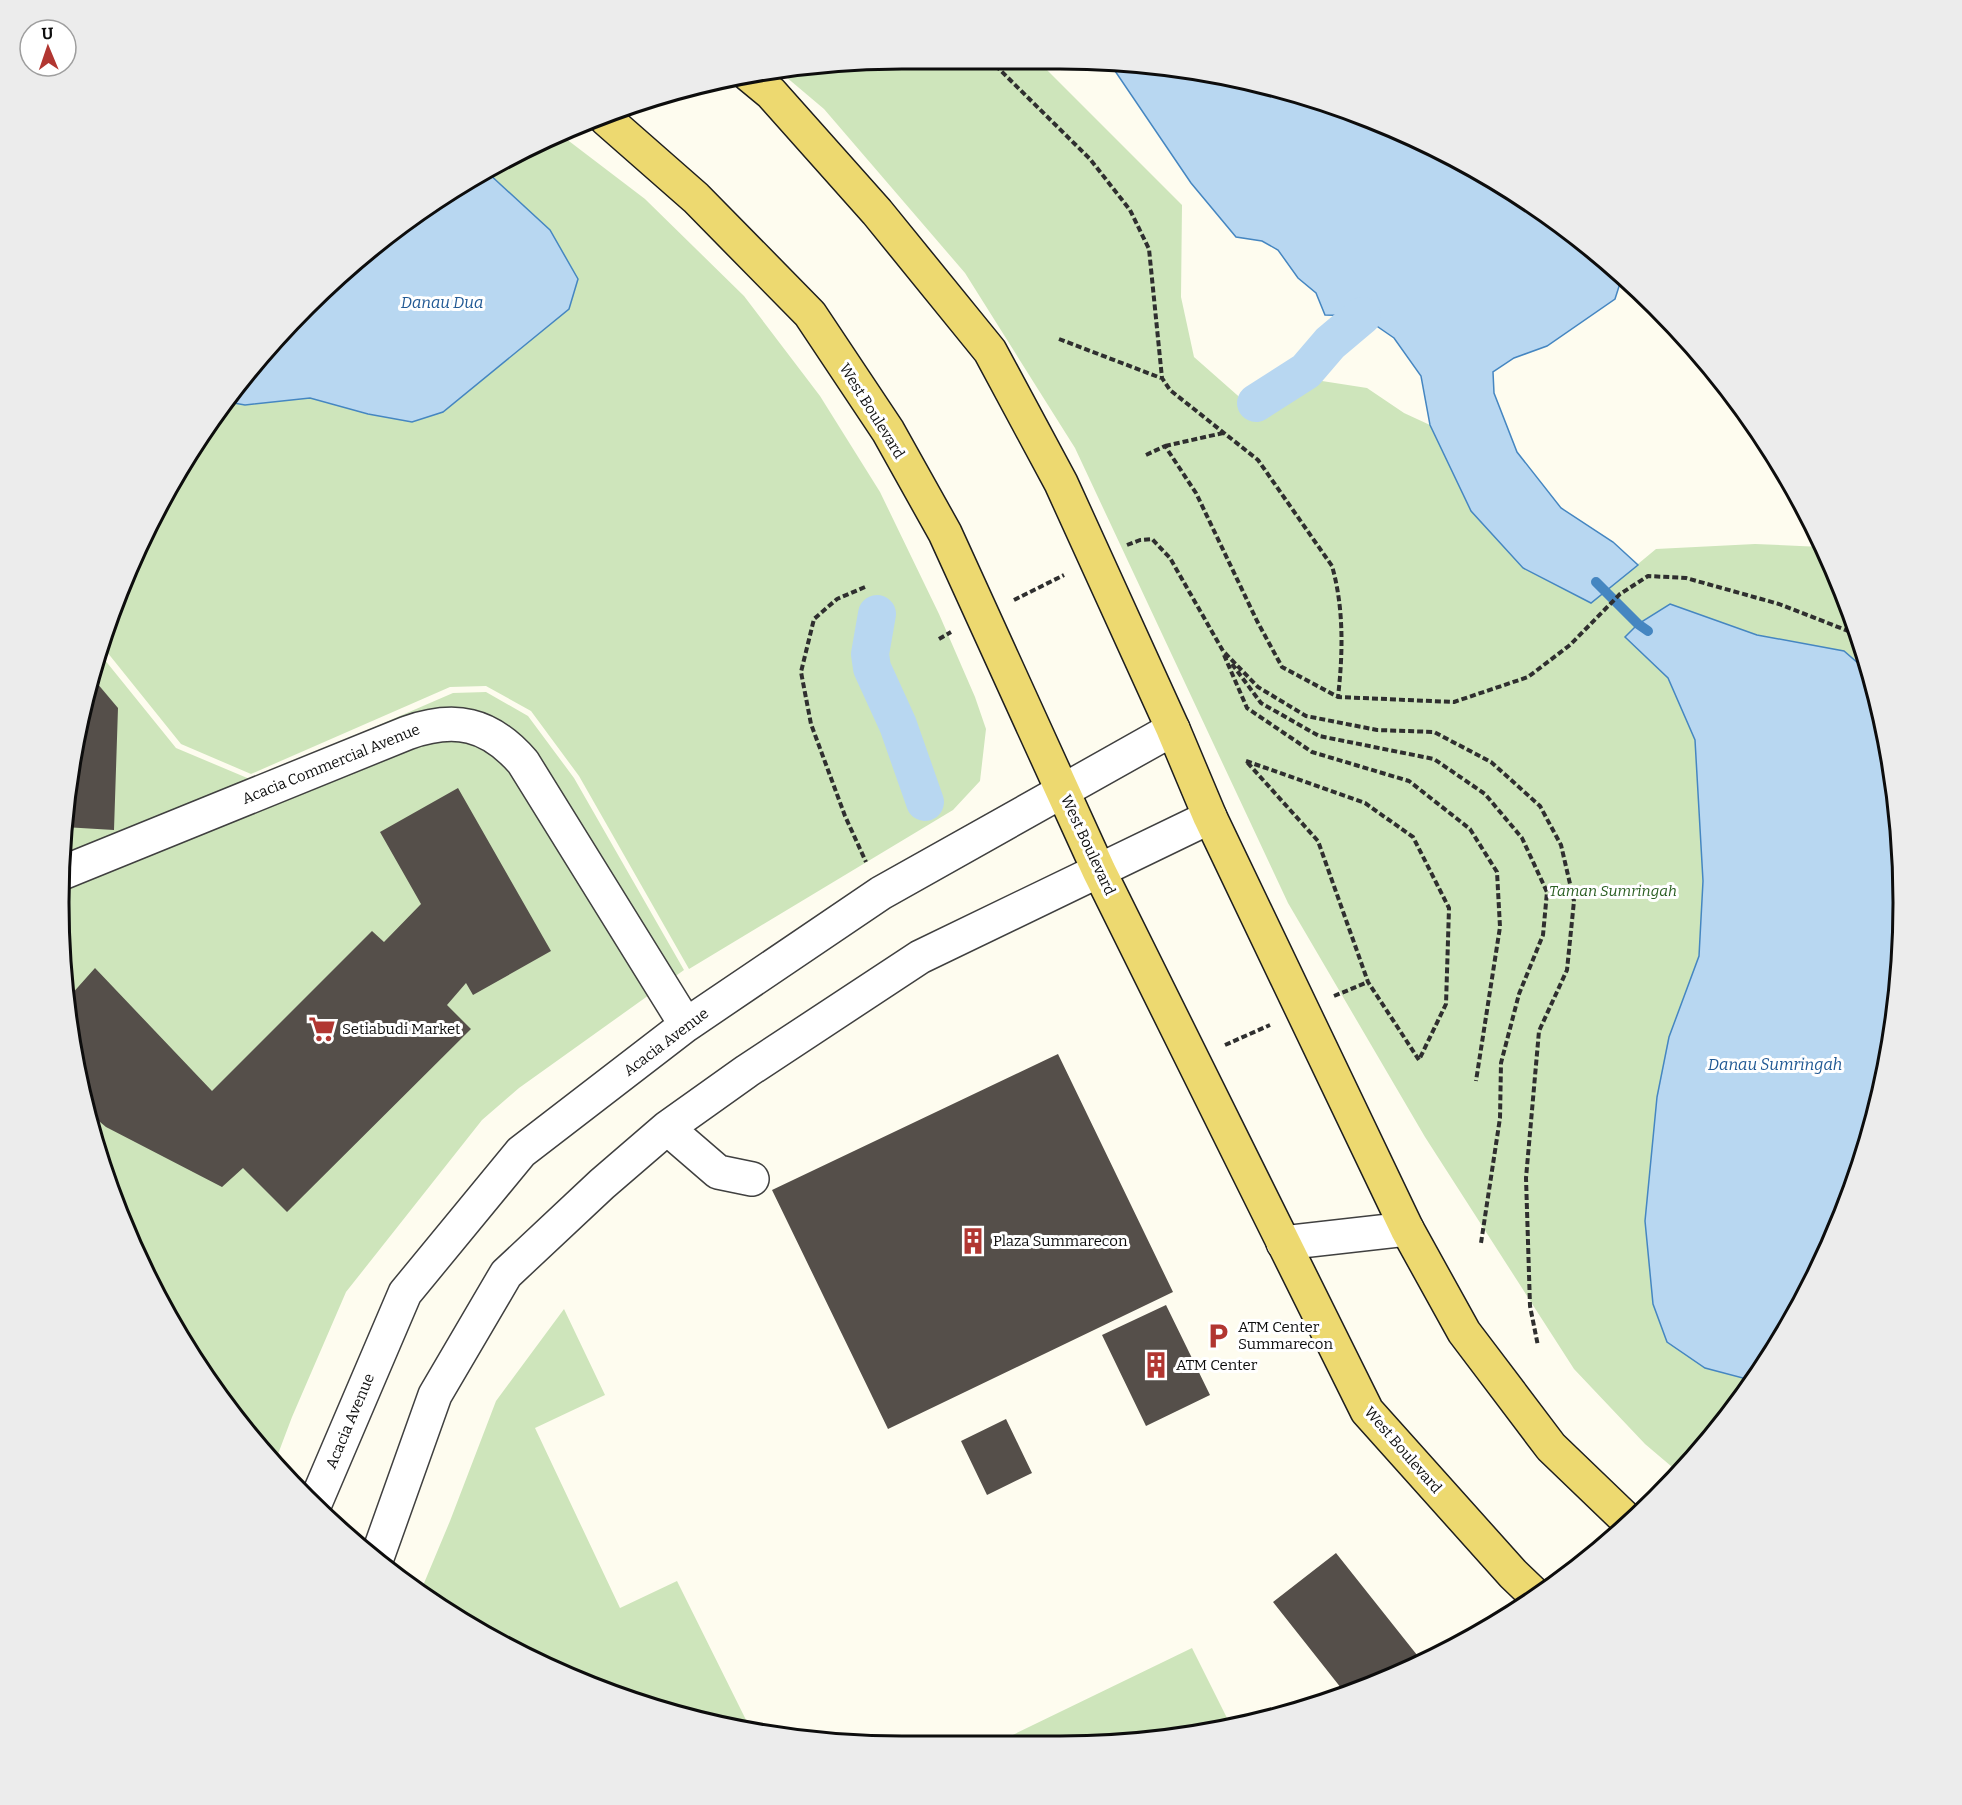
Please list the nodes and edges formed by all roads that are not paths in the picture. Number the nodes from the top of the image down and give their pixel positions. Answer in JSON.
{"nodes":[{"id":1,"x":758,"y":82,"type":"edge"},
{"id":2,"x":610,"y":122,"type":"edge"},
{"id":3,"x":1173,"y":729,"type":"junction"},
{"id":4,"x":1063,"y":790,"type":"junction"},
{"id":5,"x":1210,"y":817,"type":"junction"},
{"id":6,"x":71,"y":851,"type":"edge"},
{"id":7,"x":114,"y":851,"type":"junction"},
{"id":8,"x":70,"y":870,"type":"edge"},
{"id":9,"x":1099,"y":871,"type":"junction"},
{"id":10,"x":686,"y":1025,"type":"junction"},
{"id":11,"x":668,"y":1128,"type":"junction"},
{"id":12,"x":752,"y":1179,"type":"dead end"},
{"id":13,"x":1407,"y":1229,"type":"junction"},
{"id":14,"x":1283,"y":1243,"type":"junction"},
{"id":15,"x":318,"y":1497,"type":"edge"},
{"id":16,"x":1623,"y":1516,"type":"edge"},
{"id":17,"x":379,"y":1551,"type":"edge"},
{"id":18,"x":1530,"y":1591,"type":"edge"}],
"edges":[{"from":1,"to":3,"type":"main road"},
{"from":2,"to":4,"type":"main road","name":"West Boulevard"},
{"from":3,"to":4,"type":"street","name":"Acacia Avenue"},
{"from":3,"to":5,"type":"main road"},
{"from":4,"to":9,"type":"main road","name":"West Boulevard"},
{"from":4,"to":10,"type":"street","name":"Acacia Avenue"},
{"from":5,"to":9,"type":"street"},
{"from":5,"to":13,"type":"main road"},
{"from":6,"to":7,"type":"street","name":"Acacia Commercial Avenue"},
{"from":7,"to":8,"type":"street","name":"Acacia Commercial Avenue"},
{"from":7,"to":10,"type":"street","name":"Acacia Commercial Avenue"},
{"from":9,"to":11,"type":"street"},
{"from":9,"to":14,"type":"main road","name":"West Boulevard"},
{"from":10,"to":15,"type":"street","name":"Acacia Avenue"},
{"from":11,"to":12,"type":"street"},
{"from":11,"to":17,"type":"street"},
{"from":13,"to":14,"type":"street"},
{"from":13,"to":16,"type":"main road"},
{"from":14,"to":18,"type":"main road","name":"West Boulevard"}]}
